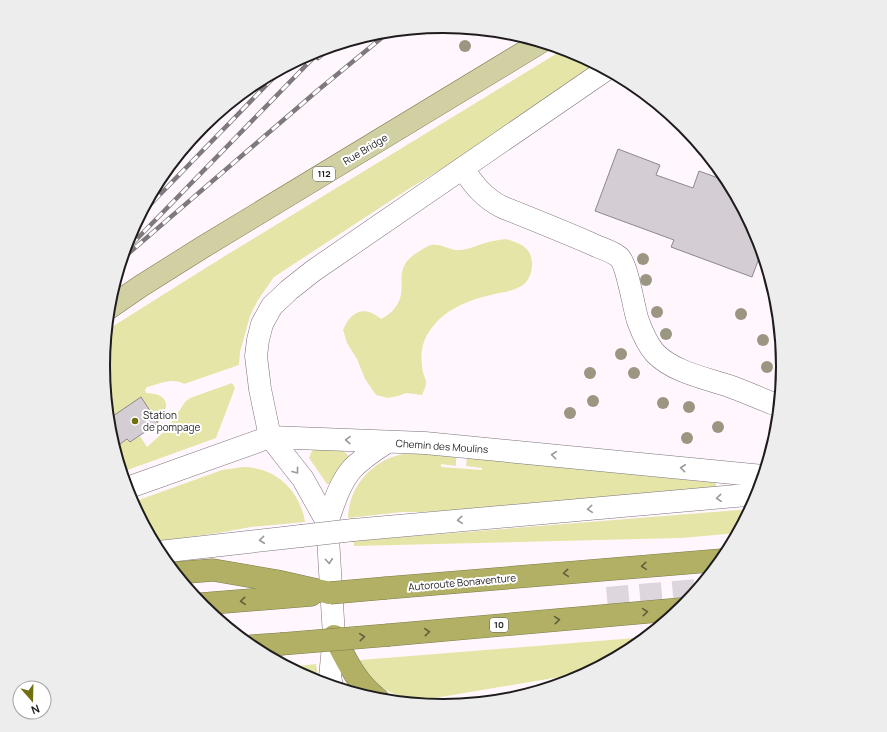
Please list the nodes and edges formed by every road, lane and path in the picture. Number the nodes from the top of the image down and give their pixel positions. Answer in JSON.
{"nodes":[{"id":1,"x":535,"y":46,"type":"edge"},
{"id":2,"x":602,"y":73,"type":"edge"},
{"id":3,"x":464,"y":169,"type":"junction"},
{"id":4,"x":117,"y":303,"type":"edge"},
{"id":5,"x":774,"y":404,"type":"edge"},
{"id":6,"x":270,"y":437,"type":"junction"},
{"id":7,"x":387,"y":442,"type":"junction"},
{"id":8,"x":758,"y":475,"type":"edge"},
{"id":9,"x":133,"y":486,"type":"edge"},
{"id":10,"x":750,"y":495,"type":"edge"},
{"id":11,"x":327,"y":522,"type":"junction"},
{"id":12,"x":167,"y":551,"type":"edge"},
{"id":13,"x":714,"y":561,"type":"edge"},
{"id":14,"x":182,"y":573,"type":"edge"},
{"id":15,"x":277,"y":589,"type":"junction"},
{"id":16,"x":209,"y":602,"type":"edge"},
{"id":17,"x":669,"y":610,"type":"edge"},
{"id":18,"x":334,"y":636,"type":"junction"},
{"id":19,"x":262,"y":645,"type":"edge"},
{"id":20,"x":330,"y":679,"type":"edge"},
{"id":21,"x":366,"y":690,"type":"edge"}],
"edges":[{"from":1,"to":4,"type":"main road","name":"Rue Bridge","number":"112"},
{"from":2,"to":3,"type":"street"},
{"from":3,"to":5,"type":"street"},
{"from":3,"to":6,"type":"street"},
{"from":7,"to":6,"type":"street","name":"Chemin des Moulins","one_way":true},
{"from":6,"to":9,"type":"street","name":"Chemin des Moulins"},
{"from":6,"to":11,"type":"street","one_way":true},
{"from":8,"to":7,"type":"street","name":"Chemin des Moulins","one_way":true},
{"from":7,"to":11,"type":"street"},
{"from":10,"to":12,"type":"street","one_way":true,"bridge":true},
{"from":11,"to":18,"type":"street","one_way":true},
{"from":13,"to":15,"type":"highway","name":"Autoroute Bonaventure","one_way":true,"bridge":true},
{"from":14,"to":15,"type":"highway"},
{"from":15,"to":16,"type":"highway","one_way":true},
{"from":19,"to":17,"type":"highway","number":"10","one_way":true,"bridge":true},
{"from":18,"to":20,"type":"street"},
{"from":18,"to":21,"type":"highway"}]}
